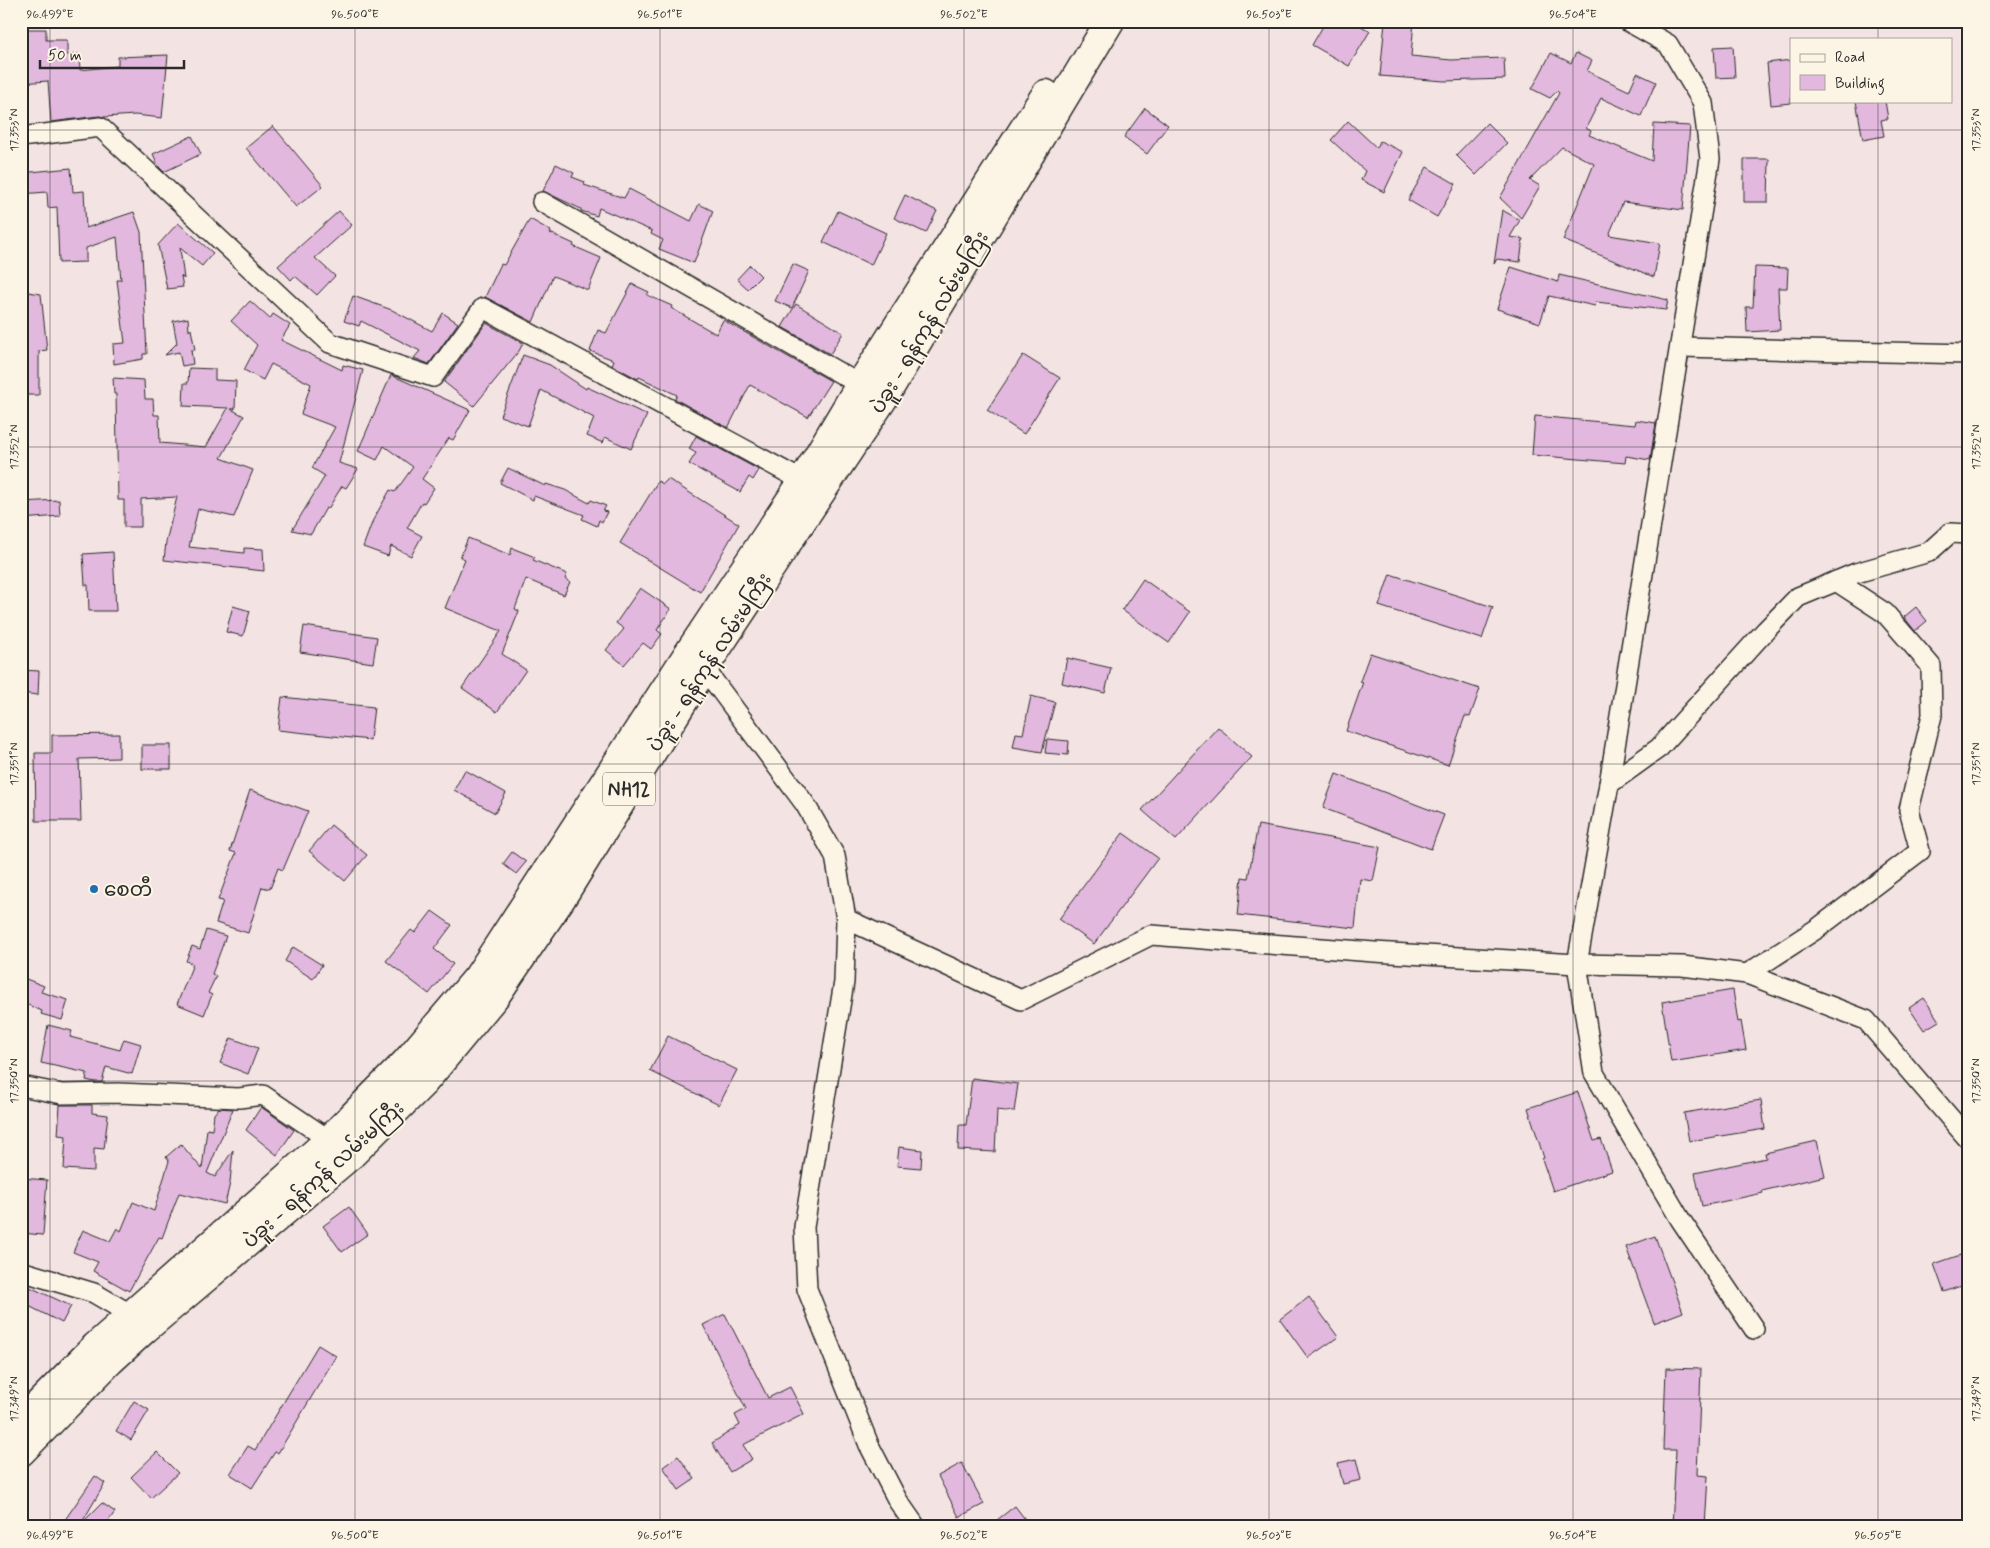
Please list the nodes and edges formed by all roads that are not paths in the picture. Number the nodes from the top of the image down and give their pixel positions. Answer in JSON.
{"nodes":[{"id":1,"x":1097,"y":21,"type":"edge"},
{"id":2,"x":1110,"y":21,"type":"edge"},
{"id":3,"x":1642,"y":21,"type":"edge"},
{"id":4,"x":1628,"y":22,"type":"edge"},
{"id":5,"x":21,"y":137,"type":"edge"},
{"id":6,"x":542,"y":202,"type":"dead end"},
{"id":7,"x":1680,"y":347,"type":"junction"},
{"id":8,"x":1969,"y":354,"type":"edge"},
{"id":9,"x":860,"y":385,"type":"junction"},
{"id":10,"x":883,"y":399,"type":"junction"},
{"id":11,"x":803,"y":482,"type":"junction"},
{"id":12,"x":1969,"y":534,"type":"edge"},
{"id":13,"x":1836,"y":581,"type":"junction"},
{"id":14,"x":695,"y":662,"type":"junction"},
{"id":15,"x":1609,"y":784,"type":"junction"},
{"id":16,"x":846,"y":919,"type":"junction"},
{"id":17,"x":1577,"y":964,"type":"junction"},
{"id":18,"x":1747,"y":974,"type":"junction"},
{"id":19,"x":21,"y":1086,"type":"edge"},
{"id":20,"x":1969,"y":1140,"type":"edge"},
{"id":21,"x":340,"y":1148,"type":"junction"},
{"id":22,"x":21,"y":1271,"type":"edge"},
{"id":23,"x":130,"y":1314,"type":"junction"},
{"id":24,"x":1754,"y":1329,"type":"dead end"},
{"id":25,"x":21,"y":1422,"type":"edge"},
{"id":26,"x":21,"y":1452,"type":"edge"},
{"id":27,"x":916,"y":1527,"type":"edge"}],
"edges":[{"from":1,"to":9,"type":"highway","name":"ပဲခူး - ရန်ကုန် လမ်းမကြီး","number":"NH12"},
{"from":2,"to":10,"type":"highway","name":"ပဲခူး - ရန်ကုန် လမ်းမကြီး","number":"NH12"},
{"from":3,"to":4,"type":"street"},
{"from":4,"to":7,"type":"street"},
{"from":5,"to":11,"type":"street"},
{"from":6,"to":9,"type":"street"},
{"from":7,"to":8,"type":"street"},
{"from":7,"to":15,"type":"street"},
{"from":9,"to":10,"type":"street"},
{"from":9,"to":11,"type":"highway","name":"ပဲခူး - ရန်ကုန် လမ်းမကြီး","number":"NH12"},
{"from":10,"to":14,"type":"highway","name":"ပဲခူး - ရန်ကုန် လမ်းမကြီး","number":"NH12"},
{"from":11,"to":14,"type":"highway","name":"ပဲခူး - ရန်ကုန် လမ်းမကြီး","number":"NH12"},
{"from":12,"to":13,"type":"street"},
{"from":13,"to":15,"type":"street"},
{"from":13,"to":18,"type":"street"},
{"from":14,"to":16,"type":"street"},
{"from":14,"to":21,"type":"highway","name":"ပဲခူး - ရန်ကုန် လမ်းမကြီး","number":"NH12"},
{"from":15,"to":17,"type":"street"},
{"from":16,"to":17,"type":"street"},
{"from":16,"to":27,"type":"street"},
{"from":17,"to":18,"type":"street"},
{"from":17,"to":24,"type":"street"},
{"from":18,"to":20,"type":"street"},
{"from":19,"to":21,"type":"street"},
{"from":21,"to":23,"type":"highway","name":"ပဲခူး - ရန်ကုန် လမ်းမကြီး","number":"NH12"},
{"from":21,"to":26,"type":"highway","name":"ပဲခူး - ရန်ကုန် လမ်းမကြီး","number":"NH12"},
{"from":22,"to":23,"type":"street"},
{"from":23,"to":25,"type":"highway","name":"ပဲခူး - ရန်ကုန် လမ်းမကြီး","number":"NH12"}]}
